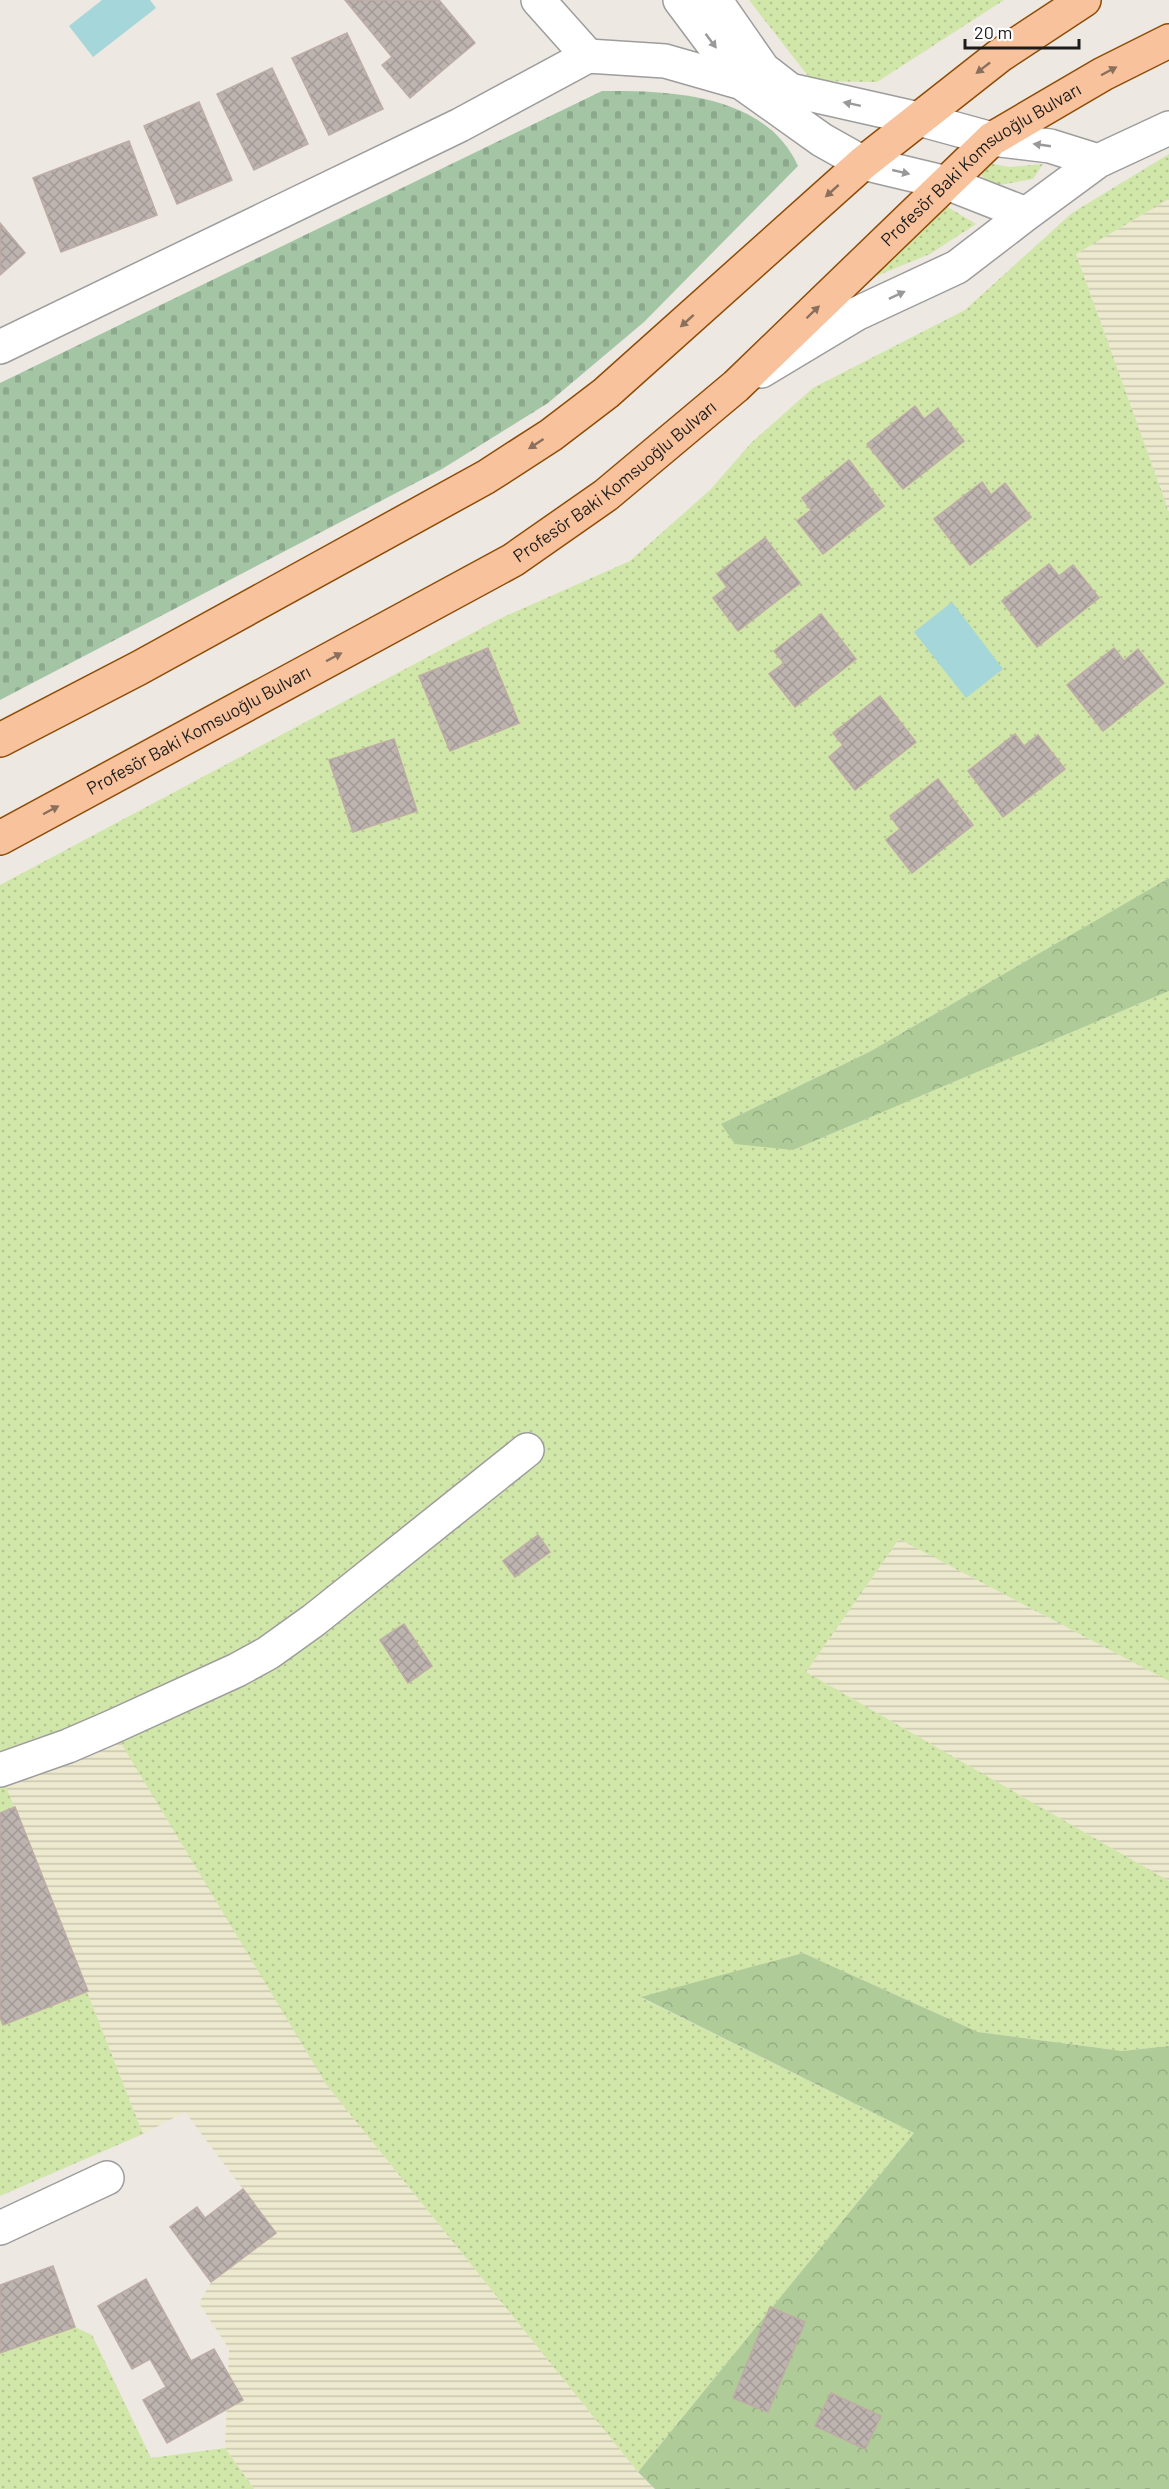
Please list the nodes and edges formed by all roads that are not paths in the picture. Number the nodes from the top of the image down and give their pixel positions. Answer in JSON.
{"nodes":[{"id":1,"x":538,"y":0,"type":"edge"},
{"id":2,"x":680,"y":0,"type":"edge"},
{"id":3,"x":714,"y":0,"type":"edge"},
{"id":4,"x":1084,"y":0,"type":"edge"},
{"id":5,"x":1169,"y":41,"type":"edge"},
{"id":6,"x":588,"y":56,"type":"junction"},
{"id":7,"x":742,"y":83,"type":"junction"},
{"id":8,"x":919,"y":118,"type":"junction"},
{"id":9,"x":1169,"y":128,"type":"edge"},
{"id":10,"x":992,"y":140,"type":"junction"},
{"id":11,"x":1098,"y":161,"type":"junction"},
{"id":12,"x":863,"y":163,"type":"junction"},
{"id":13,"x":947,"y":183,"type":"junction"},
{"id":14,"x":1026,"y":214,"type":"junction"},
{"id":15,"x":0,"y":347,"type":"edge"},
{"id":16,"x":736,"y":386,"type":"junction"},
{"id":17,"x":0,"y":740,"type":"edge"},
{"id":18,"x":0,"y":838,"type":"edge"},
{"id":19,"x":527,"y":1450,"type":"dead end"},
{"id":20,"x":0,"y":1770,"type":"edge"},
{"id":21,"x":107,"y":2178,"type":"dead end"},
{"id":22,"x":0,"y":2228,"type":"edge"}],
"edges":[{"from":1,"to":6,"type":"street"},
{"from":2,"to":7,"type":"street","one_way":true},
{"from":8,"to":3,"type":"street","one_way":true},
{"from":4,"to":8,"type":"main road","one_way":true},
{"from":10,"to":5,"type":"main road","name":"Profesör Baki Komsuoğlu Bulvarı","one_way":true},
{"from":6,"to":7,"type":"street"},
{"from":6,"to":15,"type":"street"},
{"from":7,"to":12,"type":"street"},
{"from":8,"to":10,"type":"street"},
{"from":8,"to":12,"type":"main road"},
{"from":9,"to":11,"type":"street"},
{"from":11,"to":10,"type":"street","one_way":true},
{"from":10,"to":13,"type":"main road","name":"Profesör Baki Komsuoğlu Bulvarı"},
{"from":11,"to":14,"type":"street"},
{"from":12,"to":13,"type":"street","one_way":true},
{"from":12,"to":17,"type":"main road","one_way":true},
{"from":13,"to":14,"type":"street"},
{"from":16,"to":13,"type":"main road","name":"Profesör Baki Komsuoğlu Bulvarı","one_way":true},
{"from":16,"to":14,"type":"street","one_way":true},
{"from":18,"to":16,"type":"main road","name":"Profesör Baki Komsuoğlu Bulvarı","one_way":true},
{"from":19,"to":20,"type":"street"},
{"from":21,"to":22,"type":"street"}]}
